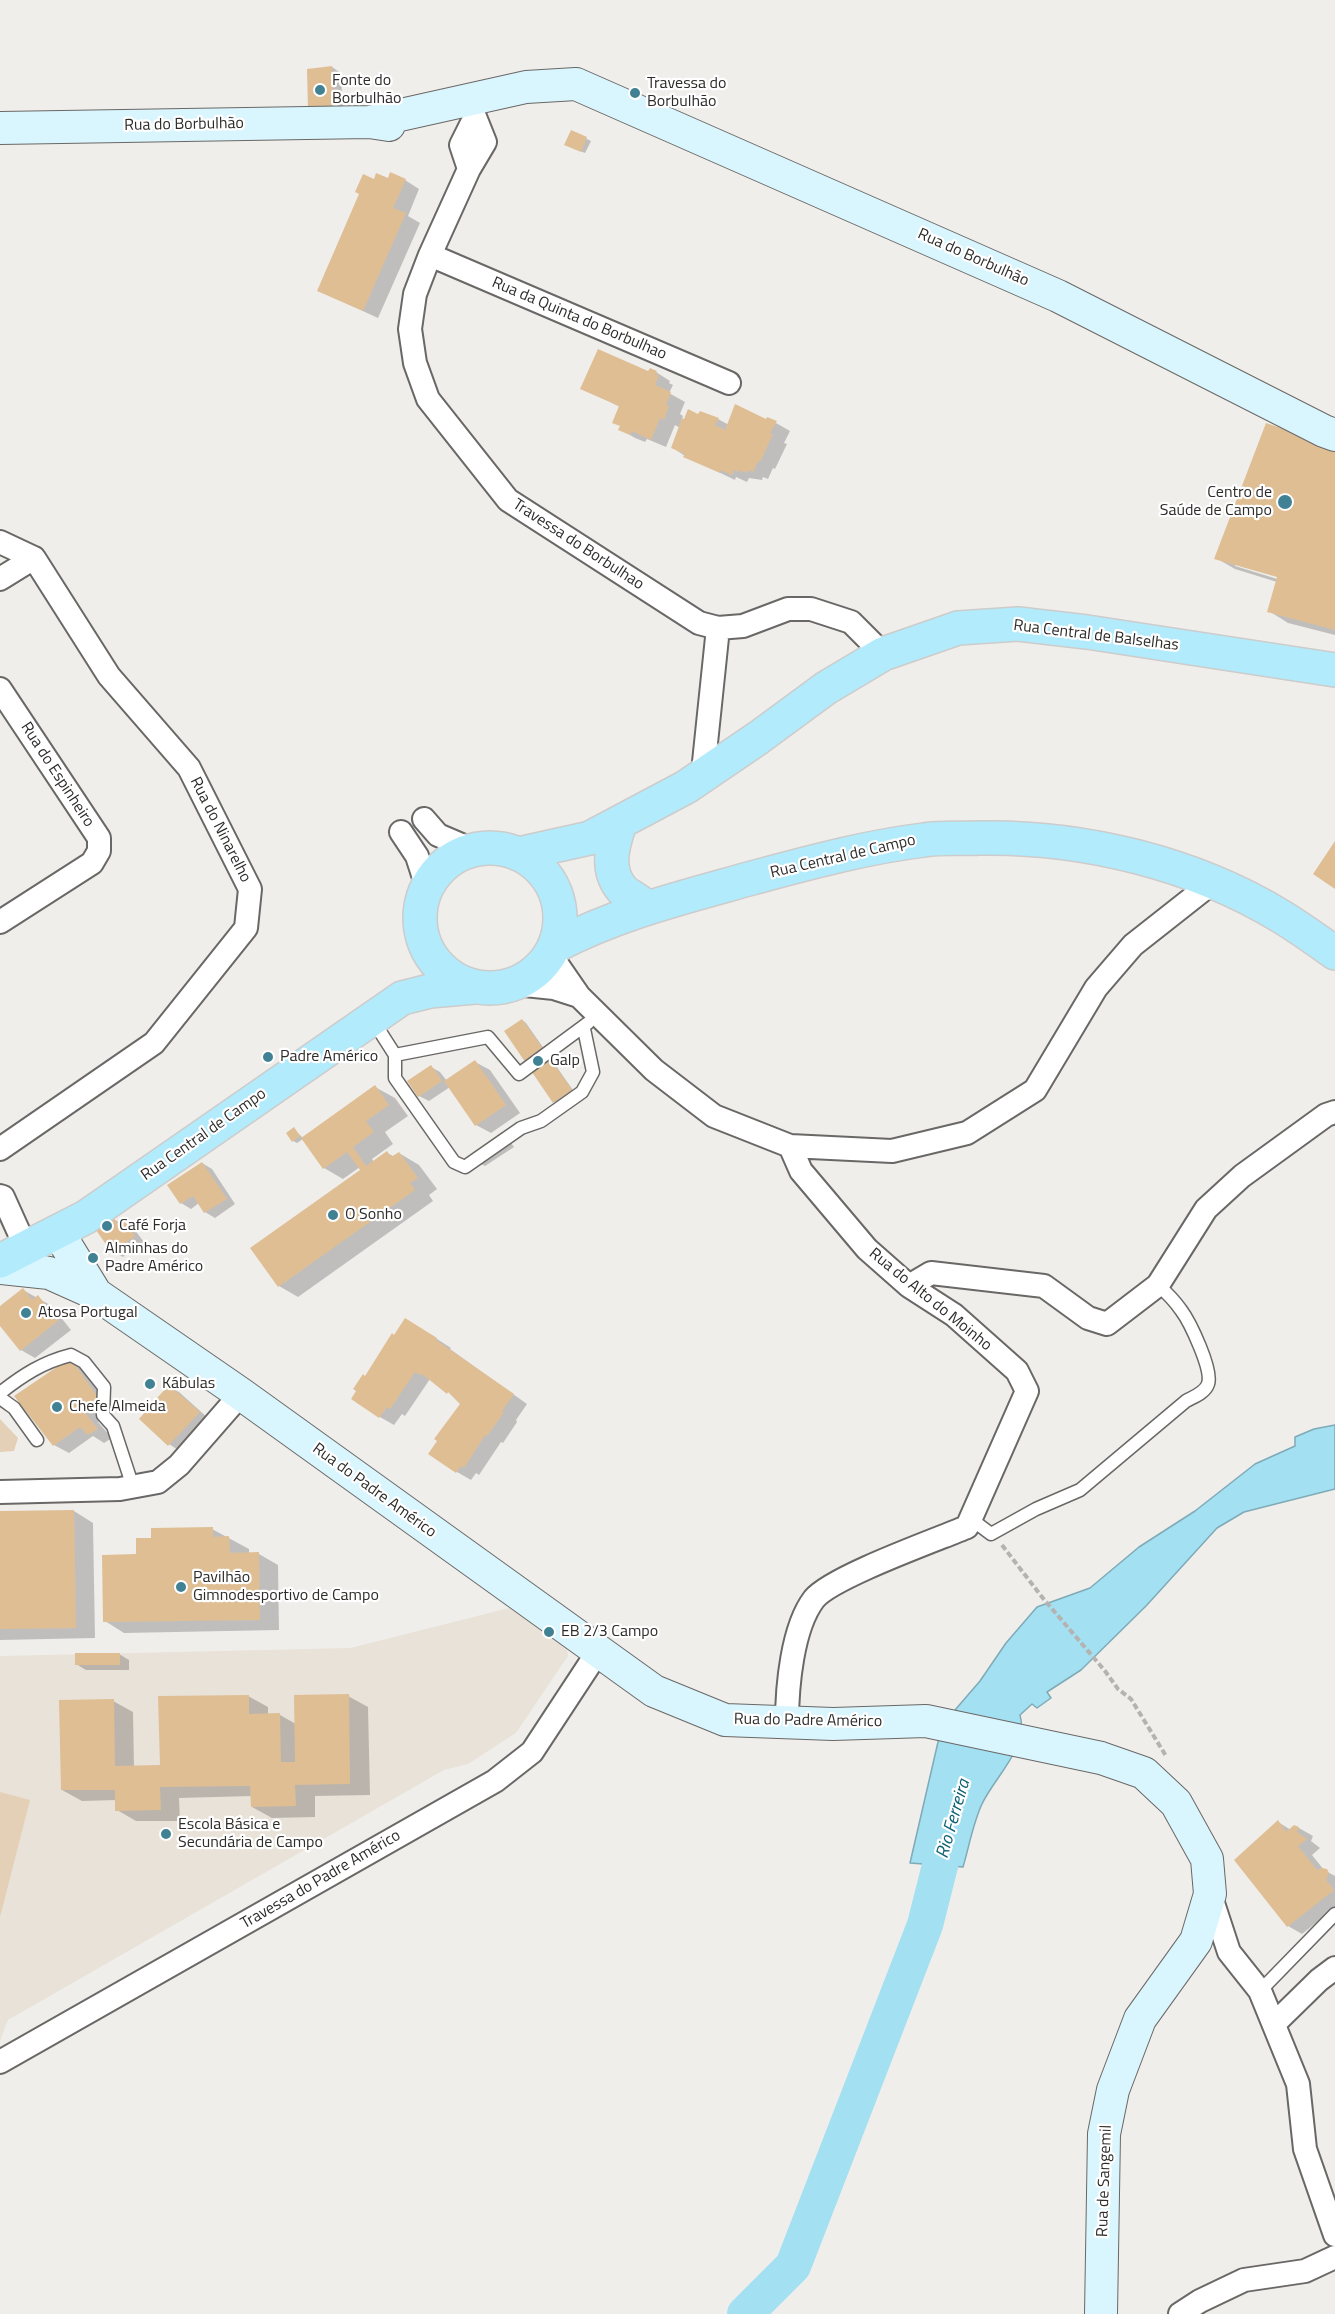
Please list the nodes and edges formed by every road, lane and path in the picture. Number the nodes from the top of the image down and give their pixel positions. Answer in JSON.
{"nodes":[{"id":1,"x":604,"y":96,"type":"junction"},
{"id":2,"x":471,"y":109,"type":"junction"},
{"id":3,"x":0,"y":128,"type":"edge"},
{"id":4,"x":430,"y":255,"type":"junction"},
{"id":5,"x":729,"y":383,"type":"dead end"},
{"id":6,"x":1335,"y":435,"type":"edge"},
{"id":7,"x":0,"y":542,"type":"edge"},
{"id":8,"x":34,"y":558,"type":"junction"},
{"id":9,"x":0,"y":579,"type":"edge"},
{"id":10,"x":718,"y":628,"type":"junction"},
{"id":11,"x":883,"y":654,"type":"junction"},
{"id":12,"x":1335,"y":670,"type":"edge"},
{"id":13,"x":0,"y":689,"type":"edge"},
{"id":14,"x":706,"y":774,"type":"junction"},
{"id":15,"x":424,"y":819,"type":"dead end"},
{"id":16,"x":620,"y":822,"type":"junction"},
{"id":17,"x":401,"y":832,"type":"dead end"},
{"id":18,"x":590,"y":838,"type":"junction"},
{"id":19,"x":473,"y":850,"type":"junction"},
{"id":20,"x":518,"y":854,"type":"junction"},
{"id":21,"x":1213,"y":882,"type":"junction"},
{"id":22,"x":427,"y":887,"type":"junction"},
{"id":23,"x":557,"y":896,"type":"junction"},
{"id":24,"x":655,"y":902,"type":"junction"},
{"id":25,"x":0,"y":922,"type":"edge"},
{"id":26,"x":422,"y":936,"type":"junction"},
{"id":27,"x":552,"y":950,"type":"junction"},
{"id":28,"x":1335,"y":953,"type":"edge"},
{"id":29,"x":515,"y":984,"type":"junction"},
{"id":30,"x":475,"y":987,"type":"junction"},
{"id":31,"x":579,"y":996,"type":"junction"},
{"id":32,"x":402,"y":998,"type":"junction"},
{"id":33,"x":371,"y":1019,"type":"junction"},
{"id":34,"x":590,"y":1021,"type":"junction"},
{"id":35,"x":395,"y":1054,"type":"junction"},
{"id":36,"x":1335,"y":1112,"type":"edge"},
{"id":37,"x":790,"y":1146,"type":"junction"},
{"id":38,"x":0,"y":1149,"type":"edge"},
{"id":39,"x":0,"y":1196,"type":"edge"},
{"id":40,"x":31,"y":1246,"type":"edge"},
{"id":41,"x":0,"y":1268,"type":"edge"},
{"id":42,"x":49,"y":1273,"type":"junction"},
{"id":43,"x":1158,"y":1285,"type":"junction"},
{"id":44,"x":909,"y":1286,"type":"junction"},
{"id":45,"x":96,"y":1294,"type":"junction"},
{"id":46,"x":0,"y":1393,"type":"edge"},
{"id":47,"x":241,"y":1394,"type":"junction"},
{"id":48,"x":0,"y":1398,"type":"edge"},
{"id":49,"x":38,"y":1440,"type":"dead end"},
{"id":50,"x":133,"y":1487,"type":"junction"},
{"id":51,"x":0,"y":1492,"type":"edge"},
{"id":52,"x":971,"y":1519,"type":"junction"},
{"id":53,"x":992,"y":1534,"type":"junction"},
{"id":54,"x":599,"y":1650,"type":"junction"},
{"id":55,"x":787,"y":1723,"type":"junction"},
{"id":56,"x":1169,"y":1766,"type":"dead end"},
{"id":57,"x":1210,"y":1894,"type":"junction"},
{"id":58,"x":1335,"y":1914,"type":"edge"},
{"id":59,"x":1196,"y":1941,"type":"junction"},
{"id":60,"x":1229,"y":1952,"type":"junction"},
{"id":61,"x":1335,"y":1968,"type":"edge"},
{"id":62,"x":1260,"y":1991,"type":"junction"},
{"id":63,"x":1274,"y":2024,"type":"junction"},
{"id":64,"x":0,"y":2061,"type":"edge"},
{"id":65,"x":1335,"y":2235,"type":"edge"},
{"id":66,"x":1335,"y":2257,"type":"edge"},
{"id":67,"x":1101,"y":2314,"type":"edge"},
{"id":68,"x":1180,"y":2314,"type":"edge"}],
"edges":[{"from":1,"to":2,"type":"street","name":"Rua do Borbulhão"},
{"from":1,"to":2,"type":"street","name":"Rua do Borbulhão"},
{"from":1,"to":6,"type":"street","name":"Rua do Borbulhão"},
{"from":2,"to":3,"type":"street","name":"Rua do Borbulhão"},
{"from":2,"to":4,"type":"street","name":"Travessa do Borbulhao"},
{"from":4,"to":5,"type":"street","name":"Rua da Quinta do Borbulhao"},
{"from":4,"to":10,"type":"street","name":"Travessa do Borbulhao"},
{"from":7,"to":8,"type":"street"},
{"from":8,"to":9,"type":"street"},
{"from":8,"to":38,"type":"street","name":"Rua do Ninarelho"},
{"from":10,"to":11,"type":"street","name":"Travessa do Borbulhao"},
{"from":10,"to":14,"type":"street"},
{"from":11,"to":12,"type":"main road","name":"Rua Central de Balselhas"},
{"from":11,"to":14,"type":"main road","name":"Rua Central de Balselhas"},
{"from":13,"to":25,"type":"street","name":"Rua do Espinheiro"},
{"from":14,"to":16,"type":"main road","name":"Rua Central de Balselhas"},
{"from":15,"to":19,"type":"street"},
{"from":16,"to":18,"type":"main road","name":"Rua Central de Balselhas"},
{"from":16,"to":24,"type":"main road"},
{"from":17,"to":22,"type":"street"},
{"from":18,"to":20,"type":"main road","name":"Rua Central de Balselhas"},
{"from":18,"to":23,"type":"main road","name":"Rua Central de Balselhas"},
{"from":19,"to":20,"type":"main road"},
{"from":19,"to":22,"type":"main road"},
{"from":20,"to":23,"type":"main road"},
{"from":21,"to":24,"type":"main road","name":"Rua Central de Campo"},
{"from":21,"to":28,"type":"main road","name":"Rua Central de Campo"},
{"from":21,"to":37,"type":"street"},
{"from":22,"to":26,"type":"main road"},
{"from":23,"to":24,"type":"main road","name":"Rua Central de Campo"},
{"from":23,"to":27,"type":"main road"},
{"from":24,"to":27,"type":"main road","name":"Rua Central de Campo"},
{"from":26,"to":30,"type":"main road"},
{"from":26,"to":32,"type":"main road"},
{"from":27,"to":29,"type":"main road"},
{"from":27,"to":31,"type":"street"},
{"from":29,"to":30,"type":"main road"},
{"from":29,"to":31,"type":"street"},
{"from":30,"to":32,"type":"main road","name":"Rua Central de Campo"},
{"from":31,"to":34,"type":"street"},
{"from":32,"to":33,"type":"main road","name":"Rua Central de Campo"},
{"from":33,"to":35,"type":"lane"},
{"from":33,"to":40,"type":"main road","name":"Rua Central de Campo"},
{"from":34,"to":35,"type":"lane"},
{"from":34,"to":35,"type":"lane"},
{"from":34,"to":37,"type":"street"},
{"from":36,"to":43,"type":"street"},
{"from":37,"to":44,"type":"street","name":"Rua do Alto do Moinho"},
{"from":39,"to":40,"type":"street"},
{"from":40,"to":42,"type":"street"},
{"from":40,"to":45,"type":"street","name":"Rua do Padre Américo"},
{"from":41,"to":42,"type":"street","name":"Rua do Padre Américo"},
{"from":42,"to":45,"type":"street","name":"Rua do Padre Américo"},
{"from":43,"to":44,"type":"street"},
{"from":43,"to":53,"type":"lane"},
{"from":44,"to":52,"type":"street","name":"Rua do Alto do Moinho"},
{"from":45,"to":47,"type":"street","name":"Rua do Padre Américo"},
{"from":46,"to":50,"type":"lane"},
{"from":47,"to":50,"type":"street"},
{"from":47,"to":54,"type":"street","name":"Rua do Padre Américo"},
{"from":48,"to":49,"type":"lane"},
{"from":50,"to":51,"type":"street"},
{"from":52,"to":53,"type":"lane"},
{"from":52,"to":55,"type":"street"},
{"from":53,"to":56,"type":"path"},
{"from":54,"to":55,"type":"street","name":"Rua do Padre Américo"},
{"from":54,"to":64,"type":"street","name":"Travessa do Padre Américo"},
{"from":55,"to":57,"type":"street","name":"Rua do Padre Américo"},
{"from":57,"to":59,"type":"street","name":"Rua de Sangemil"},
{"from":57,"to":60,"type":"street"},
{"from":58,"to":62,"type":"lane"},
{"from":59,"to":60,"type":"street"},
{"from":59,"to":67,"type":"street","name":"Rua de Sangemil"},
{"from":60,"to":62,"type":"street"},
{"from":61,"to":63,"type":"street"},
{"from":62,"to":63,"type":"street"},
{"from":63,"to":65,"type":"street"},
{"from":66,"to":68,"type":"street"}]}
